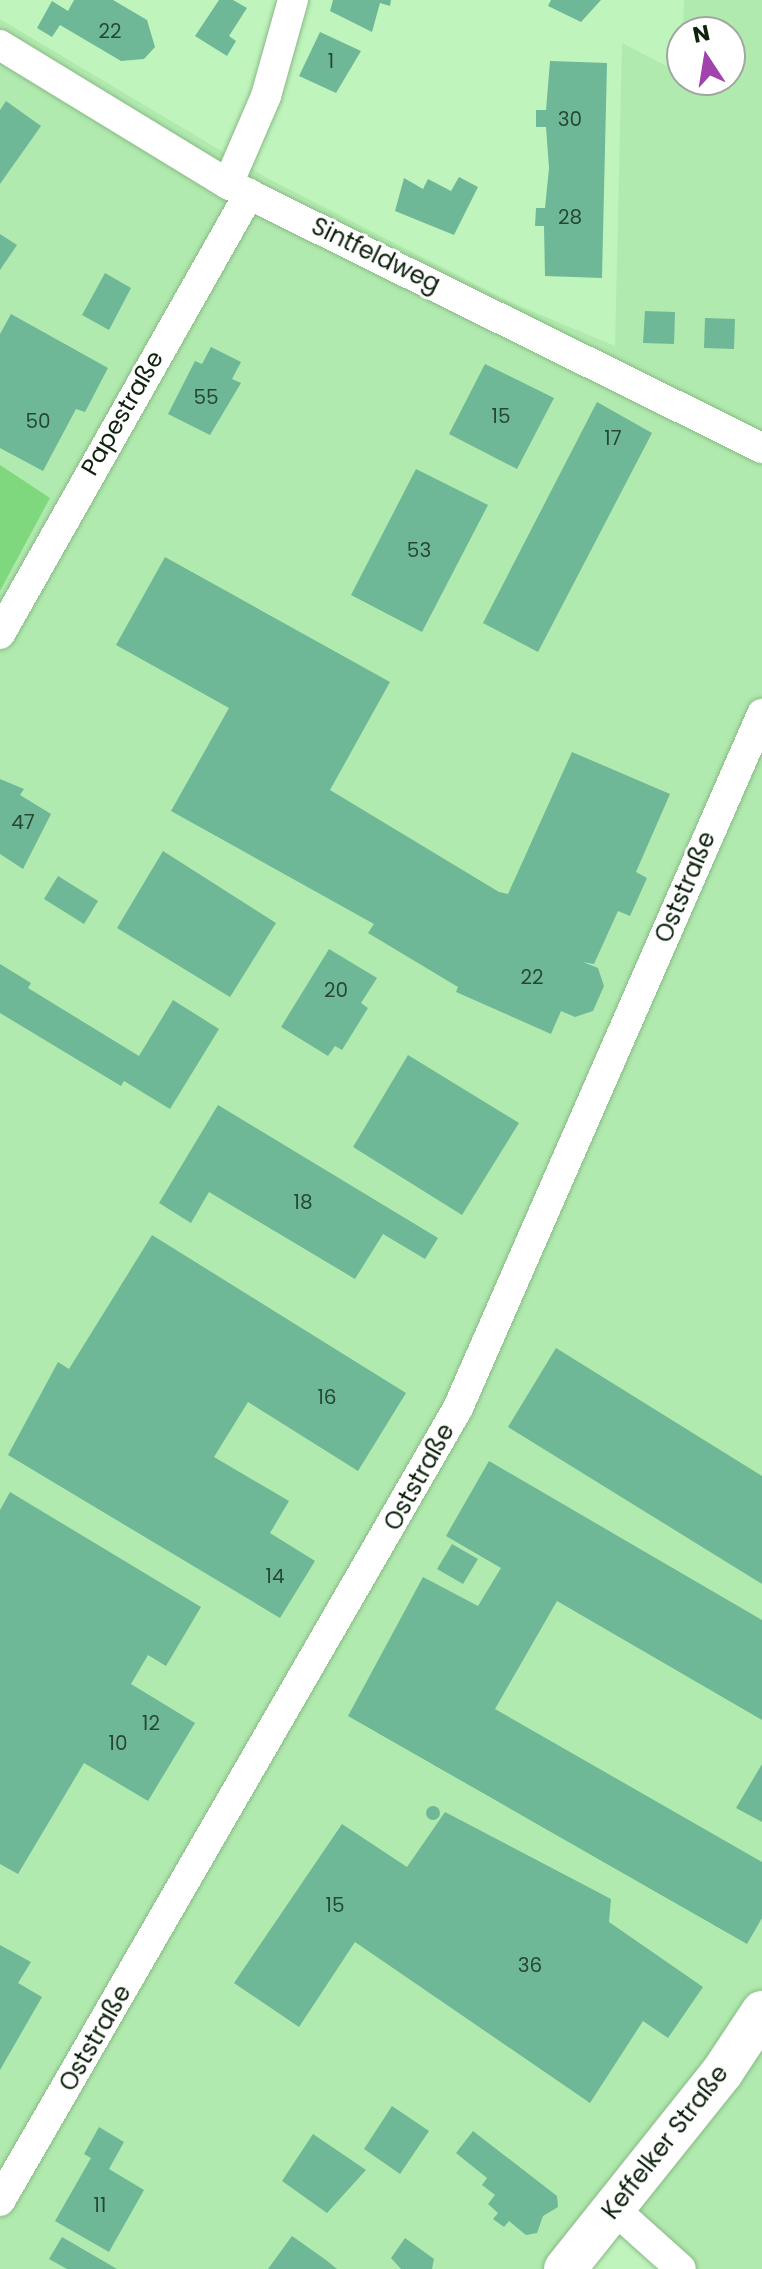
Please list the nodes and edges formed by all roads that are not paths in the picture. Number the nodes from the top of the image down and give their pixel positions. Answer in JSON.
{"nodes":[{"id":1,"x":293,"y":0,"type":"edge"},
{"id":2,"x":0,"y":45,"type":"edge"},
{"id":3,"x":238,"y":189,"type":"junction"},
{"id":4,"x":762,"y":448,"type":"edge"},
{"id":5,"x":0,"y":634,"type":"edge"},
{"id":6,"x":762,"y":714,"type":"edge"},
{"id":7,"x":762,"y":2012,"type":"edge"},
{"id":8,"x":0,"y":2201,"type":"edge"},
{"id":9,"x":613,"y":2208,"type":"junction"},
{"id":10,"x":565,"y":2269,"type":"edge"},
{"id":11,"x":681,"y":2269,"type":"edge"}],
"edges":[{"from":1,"to":3,"type":"street","name":"Papestraße"},
{"from":2,"to":3,"type":"street","name":"Sintfeldweg"},
{"from":3,"to":4,"type":"street","name":"Sintfeldweg"},
{"from":3,"to":5,"type":"street","name":"Papestraße"},
{"from":6,"to":8,"type":"street","name":"Oststraße"},
{"from":7,"to":9,"type":"street","name":"Keffelker Straße"},
{"from":9,"to":10,"type":"street","name":"Keffelker Straße"},
{"from":9,"to":11,"type":"street"}]}
